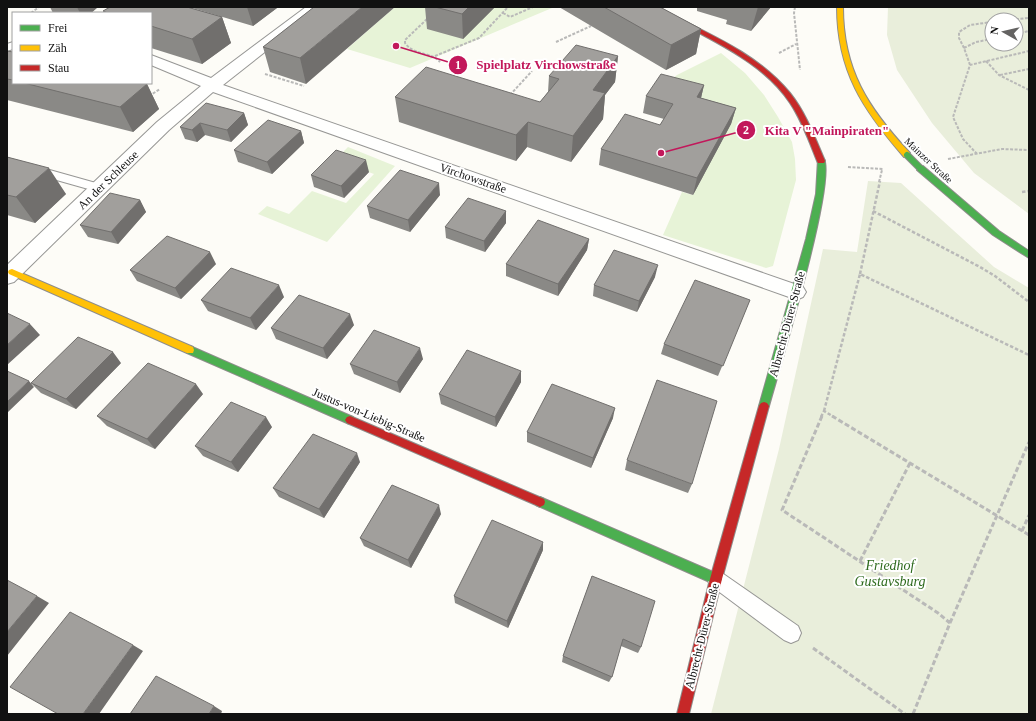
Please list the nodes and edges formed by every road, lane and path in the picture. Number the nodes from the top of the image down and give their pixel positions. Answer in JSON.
{"nodes":[{"id":1,"x":315,"y":7,"type":"edge"},
{"id":2,"x":508,"y":7,"type":"edge"},
{"id":3,"x":533,"y":7,"type":"edge"},
{"id":4,"x":652,"y":7,"type":"edge"},
{"id":5,"x":795,"y":7,"type":"edge"},
{"id":6,"x":840,"y":7,"type":"edge"},
{"id":7,"x":503,"y":13,"type":"junction"},
{"id":8,"x":428,"y":18,"type":"dead end"},
{"id":9,"x":984,"y":23,"type":"edge"},
{"id":10,"x":591,"y":26,"type":"dead end"},
{"id":11,"x":984,"y":40,"type":"edge"},
{"id":12,"x":556,"y":42,"type":"dead end"},
{"id":13,"x":964,"y":48,"type":"junction"},
{"id":14,"x":1029,"y":51,"type":"edge"},
{"id":15,"x":435,"y":56,"type":"junction"},
{"id":16,"x":152,"y":60,"type":"edge"},
{"id":17,"x":986,"y":61,"type":"junction"},
{"id":18,"x":440,"y":62,"type":"dead end"},
{"id":19,"x":970,"y":65,"type":"junction"},
{"id":20,"x":1029,"y":70,"type":"edge"},
{"id":21,"x":532,"y":71,"type":"dead end"},
{"id":22,"x":800,"y":72,"type":"dead end"},
{"id":23,"x":263,"y":74,"type":"dead end"},
{"id":24,"x":999,"y":75,"type":"junction"},
{"id":25,"x":211,"y":86,"type":"junction"},
{"id":26,"x":304,"y":86,"type":"edge"},
{"id":27,"x":1029,"y":90,"type":"edge"},
{"id":28,"x":147,"y":98,"type":"edge"},
{"id":29,"x":507,"y":98,"type":"edge"},
{"id":30,"x":186,"y":107,"type":"junction"},
{"id":31,"x":1029,"y":150,"type":"edge"},
{"id":32,"x":978,"y":154,"type":"junction"},
{"id":33,"x":947,"y":159,"type":"dead end"},
{"id":34,"x":7,"y":162,"type":"edge"},
{"id":35,"x":822,"y":164,"type":"junction"},
{"id":36,"x":100,"y":188,"type":"junction"},
{"id":37,"x":1029,"y":191,"type":"edge"},
{"id":38,"x":1022,"y":192,"type":"dead end"},
{"id":39,"x":873,"y":211,"type":"junction"},
{"id":40,"x":1029,"y":255,"type":"edge"},
{"id":41,"x":860,"y":274,"type":"junction"},
{"id":42,"x":9,"y":275,"type":"edge"},
{"id":43,"x":796,"y":292,"type":"junction"},
{"id":44,"x":1029,"y":302,"type":"edge"},
{"id":45,"x":1029,"y":355,"type":"edge"},
{"id":46,"x":824,"y":411,"type":"junction"},
{"id":47,"x":1029,"y":442,"type":"edge"},
{"id":48,"x":910,"y":463,"type":"junction"},
{"id":49,"x":997,"y":515,"type":"junction"},
{"id":50,"x":1029,"y":515,"type":"edge"},
{"id":51,"x":1022,"y":530,"type":"junction"},
{"id":52,"x":1029,"y":535,"type":"edge"},
{"id":53,"x":860,"y":561,"type":"junction"},
{"id":54,"x":716,"y":579,"type":"junction"},
{"id":55,"x":950,"y":623,"type":"junction"},
{"id":56,"x":792,"y":633,"type":"joint"},
{"id":57,"x":684,"y":714,"type":"edge"},
{"id":58,"x":905,"y":714,"type":"edge"},
{"id":59,"x":913,"y":714,"type":"edge"}],
"edges":[{"from":1,"to":25,"type":"street"},
{"from":2,"to":7,"type":"path"},
{"from":3,"to":7,"type":"path"},
{"from":4,"to":35,"type":"street","name":"Albrecht-Dürer-Straße"},
{"from":5,"to":22,"type":"path"},
{"from":6,"to":40,"type":"street","name":"Mainzer Straße","bridge":true},
{"from":7,"to":15,"type":"path"},
{"from":8,"to":15,"type":"path"},
{"from":9,"to":13,"type":"path"},
{"from":10,"to":12,"type":"path"},
{"from":11,"to":13,"type":"path"},
{"from":13,"to":19,"type":"path"},
{"from":14,"to":17,"type":"path"},
{"from":15,"to":18,"type":"path"},
{"from":16,"to":25,"type":"street","name":"Virchowstraße"},
{"from":17,"to":19,"type":"path"},
{"from":17,"to":24,"type":"path"},
{"from":19,"to":32,"type":"path"},
{"from":20,"to":24,"type":"path"},
{"from":21,"to":29,"type":"path"},
{"from":23,"to":26,"type":"path"},
{"from":24,"to":27,"type":"path"},
{"from":25,"to":30,"type":"street","name":"An der Schleuse"},
{"from":25,"to":43,"type":"street","name":"Virchowstraße"},
{"from":28,"to":30,"type":"path"},
{"from":30,"to":36,"type":"street","name":"An der Schleuse"},
{"from":31,"to":32,"type":"path"},
{"from":32,"to":33,"type":"path"},
{"from":34,"to":36,"type":"lane"},
{"from":35,"to":39,"type":"path"},
{"from":35,"to":43,"type":"street","name":"Albrecht-Dürer-Straße"},
{"from":36,"to":42,"type":"street","name":"An der Schleuse"},
{"from":37,"to":38,"type":"path"},
{"from":39,"to":41,"type":"path"},
{"from":39,"to":44,"type":"path"},
{"from":41,"to":45,"type":"path"},
{"from":41,"to":46,"type":"path"},
{"from":42,"to":54,"type":"street","name":"Justus-von-Liebig-Straße"},
{"from":43,"to":54,"type":"street","name":"Albrecht-Dürer-Straße"},
{"from":46,"to":48,"type":"path"},
{"from":46,"to":53,"type":"path"},
{"from":47,"to":49,"type":"path"},
{"from":48,"to":49,"type":"path"},
{"from":48,"to":53,"type":"path"},
{"from":49,"to":51,"type":"path"},
{"from":49,"to":55,"type":"path"},
{"from":50,"to":51,"type":"path"},
{"from":51,"to":52,"type":"path"},
{"from":53,"to":55,"type":"path"},
{"from":54,"to":56,"type":"lane"},
{"from":54,"to":57,"type":"street","name":"Albrecht-Dürer-Straße"},
{"from":55,"to":59,"type":"path"},
{"from":56,"to":58,"type":"path"}]}
